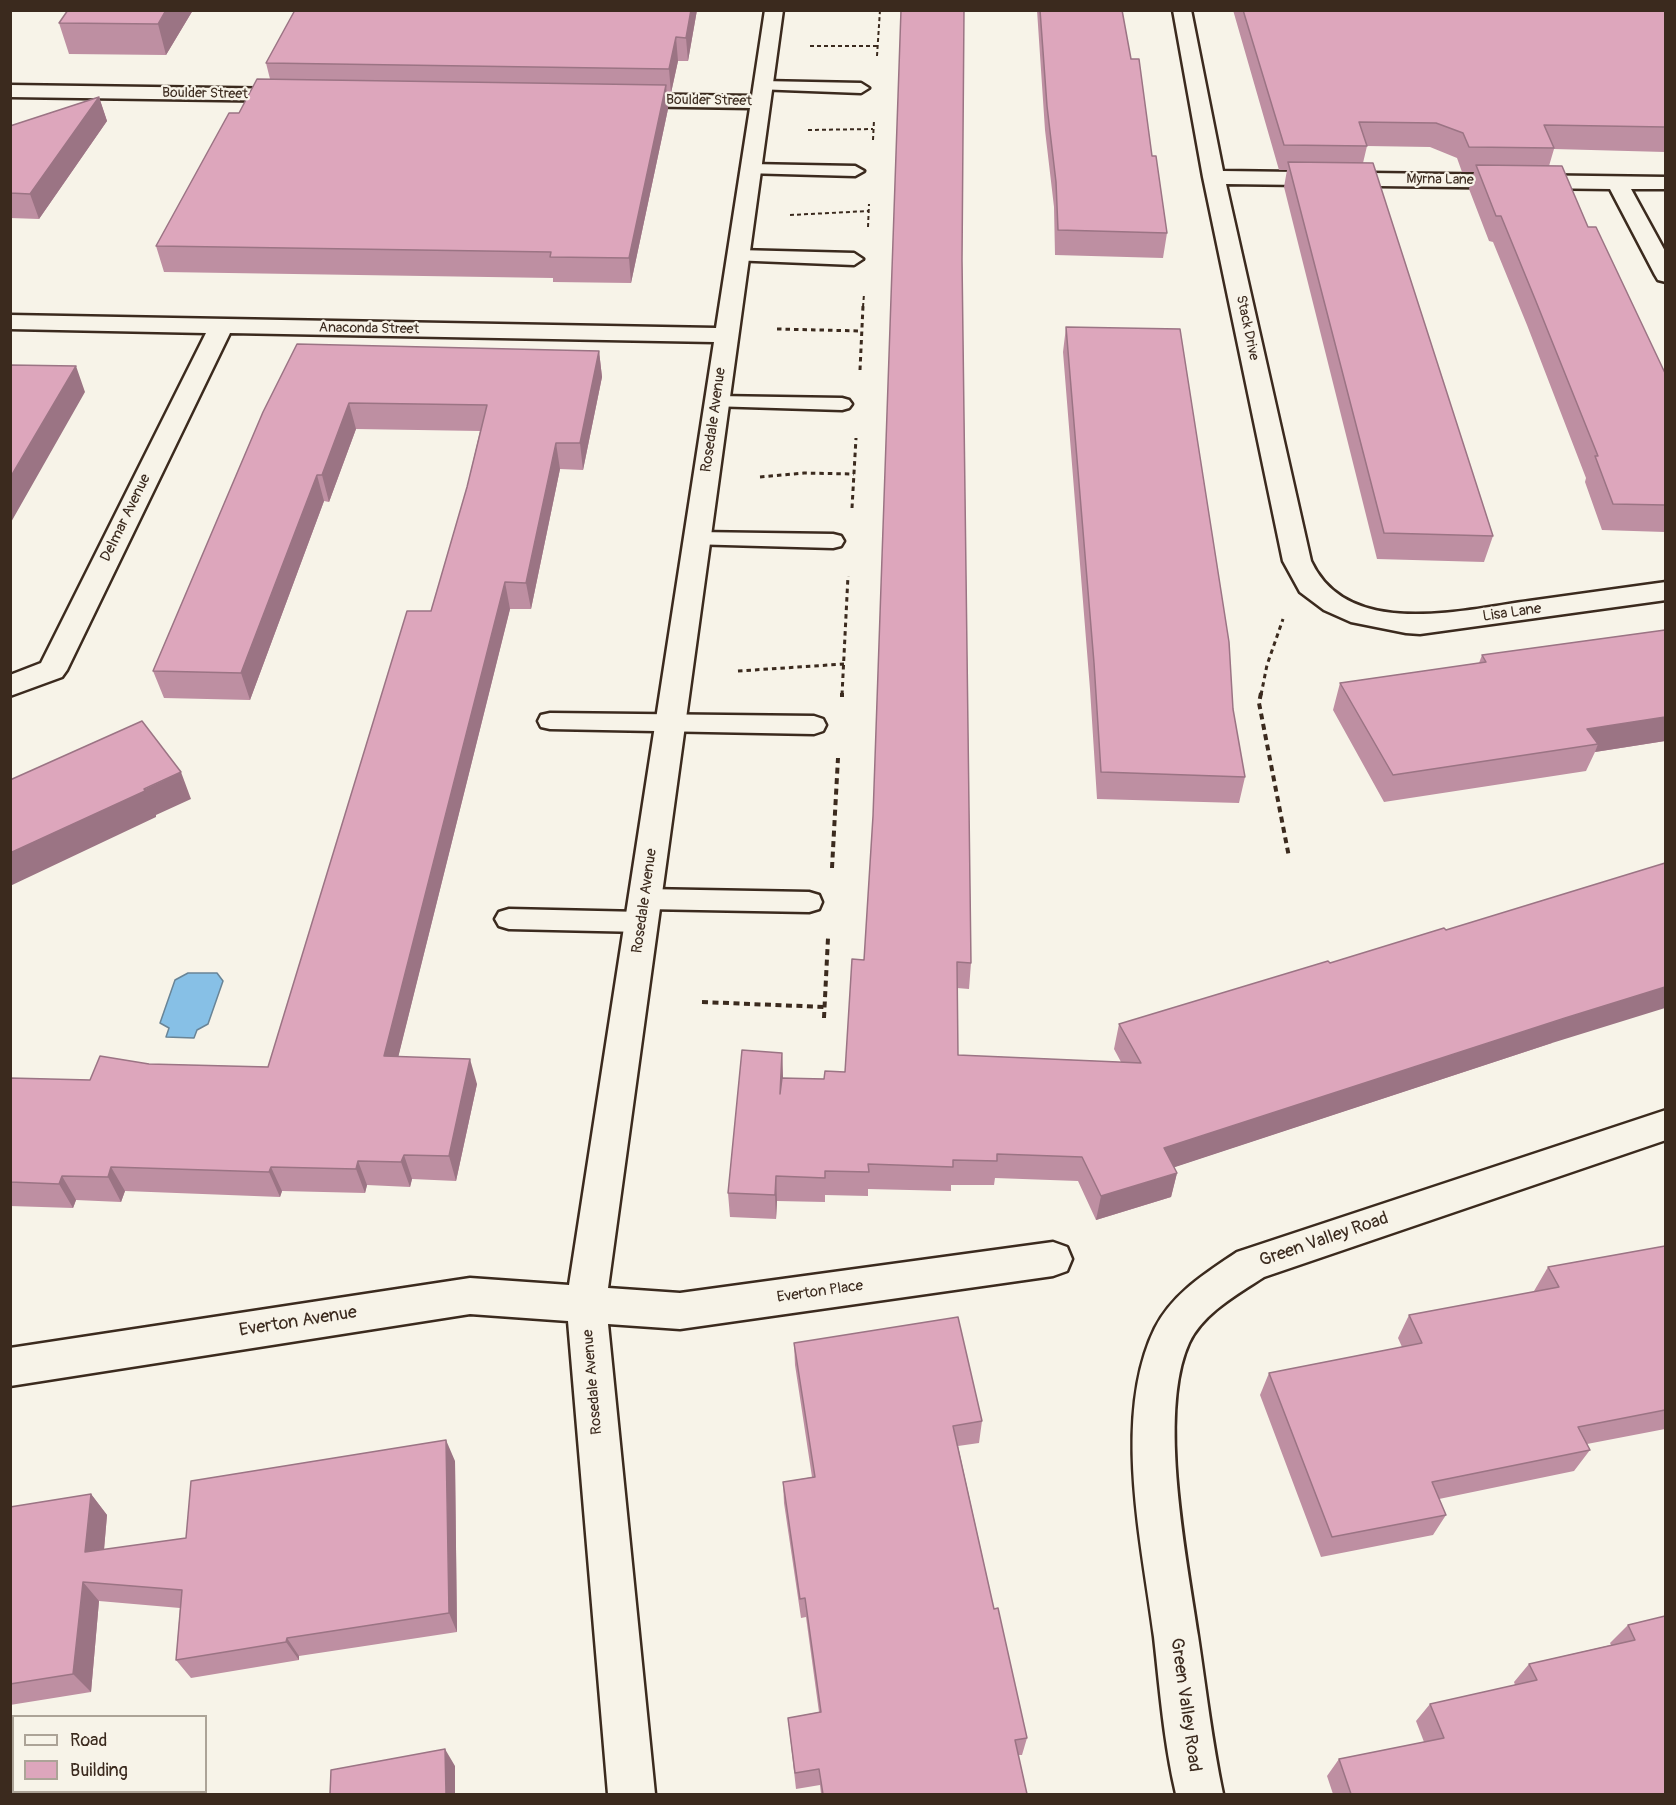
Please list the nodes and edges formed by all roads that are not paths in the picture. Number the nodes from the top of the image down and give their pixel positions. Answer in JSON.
{"nodes":[{"id":1,"x":774,"y":10,"type":"edge"},
{"id":2,"x":1182,"y":10,"type":"edge"},
{"id":3,"x":861,"y":87,"type":"dead end"},
{"id":4,"x":10,"y":91,"type":"edge"},
{"id":5,"x":760,"y":94,"type":"junction"},
{"id":6,"x":314,"y":95,"type":"edge"},
{"id":7,"x":609,"y":100,"type":"edge"},
{"id":8,"x":750,"y":169,"type":"junction"},
{"id":9,"x":855,"y":171,"type":"dead end"},
{"id":10,"x":1214,"y":177,"type":"junction"},
{"id":11,"x":1617,"y":182,"type":"junction"},
{"id":12,"x":1665,"y":183,"type":"edge"},
{"id":13,"x":738,"y":256,"type":"junction"},
{"id":14,"x":854,"y":259,"type":"dead end"},
{"id":15,"x":1665,"y":275,"type":"edge"},
{"id":16,"x":10,"y":322,"type":"edge"},
{"id":17,"x":221,"y":327,"type":"junction"},
{"id":18,"x":727,"y":335,"type":"junction"},
{"id":19,"x":717,"y":402,"type":"junction"},
{"id":20,"x":842,"y":405,"type":"dead end"},
{"id":21,"x":697,"y":539,"type":"junction"},
{"id":22,"x":833,"y":541,"type":"dead end"},
{"id":23,"x":1665,"y":591,"type":"edge"},
{"id":24,"x":1359,"y":615,"type":"joint"},
{"id":25,"x":10,"y":686,"type":"edge"},
{"id":26,"x":550,"y":721,"type":"dead end"},
{"id":27,"x":670,"y":724,"type":"junction"},
{"id":28,"x":814,"y":725,"type":"dead end"},
{"id":29,"x":809,"y":902,"type":"dead end"},
{"id":30,"x":643,"y":910,"type":"junction"},
{"id":31,"x":509,"y":919,"type":"dead end"},
{"id":32,"x":1665,"y":1125,"type":"edge"},
{"id":33,"x":1053,"y":1259,"type":"dead end"},
{"id":34,"x":586,"y":1305,"type":"junction"},
{"id":35,"x":10,"y":1367,"type":"edge"},
{"id":36,"x":631,"y":1794,"type":"edge"},
{"id":37,"x":1199,"y":1794,"type":"edge"}],
"edges":[{"from":1,"to":5,"type":"street","name":"Rosedale Avenue"},
{"from":2,"to":10,"type":"street","name":"Stack Drive"},
{"from":3,"to":5,"type":"lane"},
{"from":4,"to":6,"type":"street","name":"Boulder Street"},
{"from":5,"to":7,"type":"street","name":"Boulder Street"},
{"from":5,"to":8,"type":"street","name":"Rosedale Avenue"},
{"from":8,"to":9,"type":"lane"},
{"from":8,"to":13,"type":"street","name":"Rosedale Avenue"},
{"from":10,"to":11,"type":"street","name":"Myrna Lane"},
{"from":10,"to":24,"type":"street","name":"Stack Drive"},
{"from":11,"to":12,"type":"street","name":"Myrna Lane"},
{"from":11,"to":15,"type":"street"},
{"from":13,"to":14,"type":"lane"},
{"from":13,"to":18,"type":"street","name":"Rosedale Avenue"},
{"from":16,"to":17,"type":"street","name":"Anaconda Street"},
{"from":17,"to":18,"type":"street","name":"Anaconda Street"},
{"from":17,"to":25,"type":"street","name":"Delmar Avenue"},
{"from":18,"to":19,"type":"street","name":"Rosedale Avenue"},
{"from":19,"to":20,"type":"lane"},
{"from":19,"to":21,"type":"street","name":"Rosedale Avenue"},
{"from":21,"to":22,"type":"lane"},
{"from":21,"to":27,"type":"street","name":"Rosedale Avenue"},
{"from":23,"to":24,"type":"street","name":"Lisa Lane"},
{"from":26,"to":27,"type":"lane"},
{"from":27,"to":28,"type":"lane"},
{"from":27,"to":30,"type":"street","name":"Rosedale Avenue"},
{"from":29,"to":30,"type":"lane"},
{"from":30,"to":31,"type":"lane"},
{"from":30,"to":34,"type":"street","name":"Rosedale Avenue"},
{"from":32,"to":37,"type":"street","name":"Green Valley Road"},
{"from":33,"to":34,"type":"street","name":"Everton Place"},
{"from":34,"to":35,"type":"street","name":"Everton Avenue"},
{"from":34,"to":36,"type":"street","name":"Rosedale Avenue"}]}
